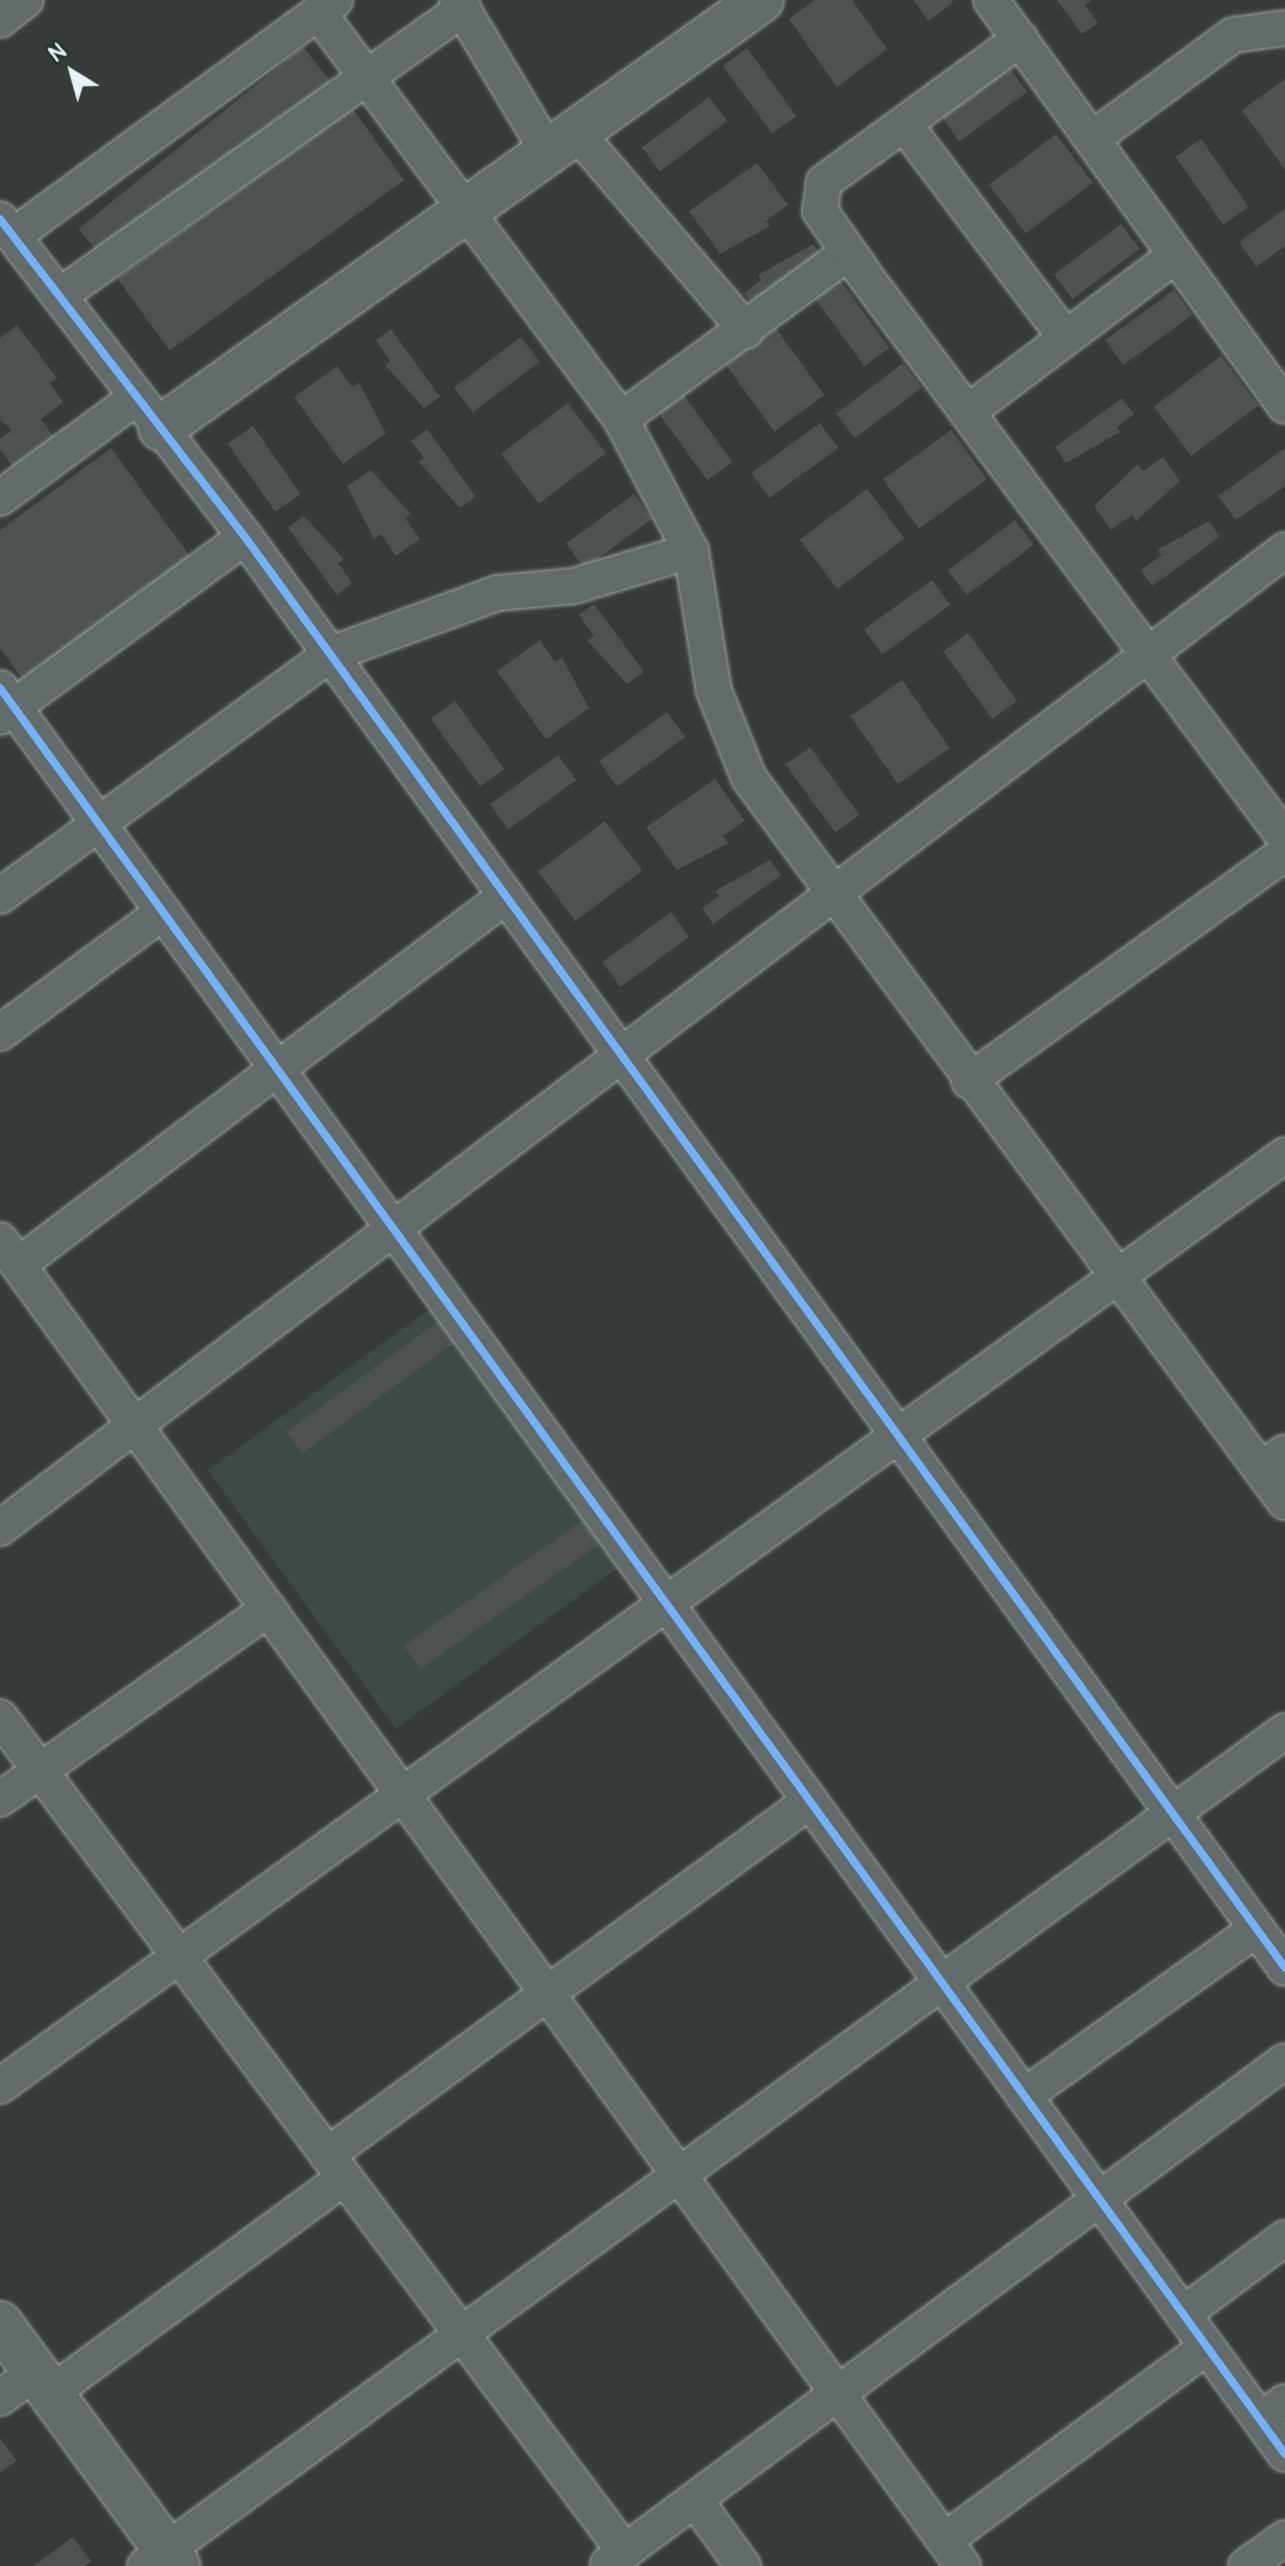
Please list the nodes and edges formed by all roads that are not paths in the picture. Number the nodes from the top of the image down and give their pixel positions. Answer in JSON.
{"nodes":[{"id":1,"x":26,"y":0,"type":"edge"},
{"id":2,"x":761,"y":0,"type":"edge"},
{"id":3,"x":991,"y":0,"type":"edge"},
{"id":4,"x":460,"y":5,"type":"edge"},
{"id":5,"x":326,"y":6,"type":"edge"},
{"id":6,"x":0,"y":20,"type":"edge"},
{"id":7,"x":1285,"y":28,"type":"edge"},
{"id":8,"x":1020,"y":39,"type":"junction"},
{"id":9,"x":366,"y":75,"type":"junction"},
{"id":10,"x":904,"y":124,"type":"junction"},
{"id":11,"x":1092,"y":139,"type":"junction"},
{"id":12,"x":563,"y":144,"type":"junction"},
{"id":13,"x":468,"y":213,"type":"junction"},
{"id":14,"x":7,"y":227,"type":"edge"},
{"id":15,"x":1176,"y":255,"type":"junction"},
{"id":16,"x":860,"y":268,"type":"junction"},
{"id":17,"x":59,"y":296,"type":"junction"},
{"id":18,"x":746,"y":330,"type":"junction"},
{"id":19,"x":1066,"y":338,"type":"junction"},
{"id":20,"x":1285,"y":406,"type":"edge"},
{"id":21,"x":969,"y":411,"type":"junction"},
{"id":22,"x":149,"y":413,"type":"junction"},
{"id":23,"x":621,"y":419,"type":"junction"},
{"id":24,"x":0,"y":498,"type":"edge"},
{"id":25,"x":245,"y":537,"type":"junction"},
{"id":26,"x":1285,"y":550,"type":"edge"},
{"id":27,"x":691,"y":551,"type":"junction"},
{"id":28,"x":1152,"y":652,"type":"junction"},
{"id":29,"x":331,"y":654,"type":"junction"},
{"id":30,"x":5,"y":704,"type":"edge"},
{"id":31,"x":99,"y":824,"type":"junction"},
{"id":32,"x":1285,"y":838,"type":"edge"},
{"id":33,"x":1285,"y":853,"type":"edge"},
{"id":34,"x":0,"y":896,"type":"edge"},
{"id":35,"x":506,"y":896,"type":"junction"},
{"id":36,"x":835,"y":896,"type":"junction"},
{"id":37,"x":163,"y":912,"type":"junction"},
{"id":38,"x":0,"y":1033,"type":"edge"},
{"id":39,"x":623,"y":1057,"type":"junction"},
{"id":40,"x":277,"y":1069,"type":"junction"},
{"id":41,"x":969,"y":1081,"type":"junction"},
{"id":42,"x":1285,"y":1155,"type":"edge"},
{"id":43,"x":394,"y":1230,"type":"junction"},
{"id":44,"x":9,"y":1252,"type":"edge"},
{"id":45,"x":1117,"y":1277,"type":"junction"},
{"id":46,"x":136,"y":1426,"type":"junction"},
{"id":47,"x":897,"y":1435,"type":"junction"},
{"id":48,"x":1273,"y":1460,"type":"edge"},
{"id":49,"x":1285,"y":1502,"type":"edge"},
{"id":50,"x":0,"y":1528,"type":"edge"},
{"id":51,"x":666,"y":1603,"type":"junction"},
{"id":52,"x":268,"y":1609,"type":"junction"},
{"id":53,"x":0,"y":1717,"type":"edge"},
{"id":54,"x":1285,"y":1731,"type":"edge"},
{"id":55,"x":39,"y":1770,"type":"junction"},
{"id":56,"x":402,"y":1794,"type":"junction"},
{"id":57,"x":0,"y":1799,"type":"edge"},
{"id":58,"x":810,"y":1801,"type":"junction"},
{"id":59,"x":1172,"y":1813,"type":"junction"},
{"id":60,"x":1256,"y":1929,"type":"junction"},
{"id":61,"x":178,"y":1956,"type":"junction"},
{"id":62,"x":1285,"y":1968,"type":"edge"},
{"id":63,"x":942,"y":1982,"type":"junction"},
{"id":64,"x":547,"y":1993,"type":"junction"},
{"id":65,"x":1285,"y":2061,"type":"edge"},
{"id":66,"x":0,"y":2086,"type":"edge"},
{"id":67,"x":1024,"y":2096,"type":"junction"},
{"id":68,"x":336,"y":2166,"type":"junction"},
{"id":69,"x":679,"y":2175,"type":"junction"},
{"id":70,"x":1100,"y":2199,"type":"junction"},
{"id":71,"x":1285,"y":2238,"type":"edge"},
{"id":72,"x":1183,"y":2314,"type":"junction"},
{"id":73,"x":0,"y":2324,"type":"edge"},
{"id":74,"x":461,"y":2334,"type":"junction"},
{"id":75,"x":1207,"y":2347,"type":"junction"},
{"id":76,"x":43,"y":2383,"type":"junction"},
{"id":77,"x":838,"y":2393,"type":"junction"},
{"id":78,"x":0,"y":2398,"type":"edge"},
{"id":79,"x":1273,"y":2411,"type":"edge"},
{"id":80,"x":1285,"y":2454,"type":"edge"},
{"id":81,"x":695,"y":2500,"type":"junction"},
{"id":82,"x":1285,"y":2538,"type":"edge"},
{"id":83,"x":954,"y":2553,"type":"edge"},
{"id":84,"x":615,"y":2559,"type":"edge"},
{"id":85,"x":163,"y":2561,"type":"edge"},
{"id":86,"x":743,"y":2566,"type":"edge"},
{"id":87,"x":1246,"y":2566,"type":"edge"}],
"edges":[{"from":1,"to":6,"type":"street"},
{"from":2,"to":12,"type":"street"},
{"from":3,"to":8,"type":"street"},
{"from":4,"to":9,"type":"street"},
{"from":4,"to":12,"type":"street"},
{"from":5,"to":9,"type":"street"},
{"from":5,"to":14,"type":"street"},
{"from":7,"to":11,"type":"street"},
{"from":8,"to":10,"type":"street"},
{"from":8,"to":11,"type":"street"},
{"from":9,"to":13,"type":"street"},
{"from":9,"to":17,"type":"street"},
{"from":10,"to":16,"type":"street"},
{"from":10,"to":19,"type":"street"},
{"from":11,"to":15,"type":"street"},
{"from":12,"to":13,"type":"street"},
{"from":12,"to":18,"type":"street"},
{"from":13,"to":22,"type":"street"},
{"from":13,"to":23,"type":"street"},
{"from":14,"to":17,"type":"street"},
{"from":15,"to":19,"type":"street"},
{"from":15,"to":20,"type":"street"},
{"from":16,"to":18,"type":"street"},
{"from":16,"to":21,"type":"street"},
{"from":17,"to":22,"type":"street"},
{"from":18,"to":23,"type":"street"},
{"from":19,"to":21,"type":"street"},
{"from":21,"to":28,"type":"street"},
{"from":22,"to":24,"type":"street"},
{"from":22,"to":25,"type":"street"},
{"from":23,"to":27,"type":"street"},
{"from":25,"to":29,"type":"street"},
{"from":25,"to":30,"type":"street"},
{"from":26,"to":28,"type":"street"},
{"from":27,"to":29,"type":"street"},
{"from":27,"to":36,"type":"street"},
{"from":28,"to":32,"type":"street"},
{"from":28,"to":36,"type":"street"},
{"from":29,"to":31,"type":"street"},
{"from":29,"to":35,"type":"street"},
{"from":30,"to":31,"type":"street"},
{"from":31,"to":34,"type":"street"},
{"from":31,"to":37,"type":"street"},
{"from":33,"to":41,"type":"street"},
{"from":35,"to":39,"type":"street"},
{"from":35,"to":40,"type":"street"},
{"from":36,"to":39,"type":"street"},
{"from":36,"to":41,"type":"street"},
{"from":37,"to":38,"type":"street"},
{"from":37,"to":40,"type":"street"},
{"from":39,"to":43,"type":"street"},
{"from":39,"to":47,"type":"street"},
{"from":40,"to":43,"type":"street"},
{"from":40,"to":44,"type":"street"},
{"from":41,"to":45,"type":"street"},
{"from":42,"to":45,"type":"street"},
{"from":43,"to":46,"type":"street"},
{"from":43,"to":51,"type":"street"},
{"from":44,"to":46,"type":"street"},
{"from":45,"to":47,"type":"street"},
{"from":45,"to":48,"type":"street"},
{"from":46,"to":50,"type":"street"},
{"from":46,"to":52,"type":"street"},
{"from":47,"to":51,"type":"street"},
{"from":47,"to":59,"type":"street"},
{"from":48,"to":49,"type":"street"},
{"from":51,"to":56,"type":"street"},
{"from":51,"to":58,"type":"street"},
{"from":52,"to":55,"type":"street"},
{"from":52,"to":56,"type":"street"},
{"from":53,"to":55,"type":"street"},
{"from":54,"to":59,"type":"street"},
{"from":55,"to":57,"type":"street"},
{"from":55,"to":61,"type":"street"},
{"from":56,"to":61,"type":"street"},
{"from":56,"to":64,"type":"street"},
{"from":58,"to":63,"type":"street"},
{"from":58,"to":64,"type":"street"},
{"from":59,"to":60,"type":"street"},
{"from":59,"to":63,"type":"street"},
{"from":60,"to":62,"type":"street"},
{"from":60,"to":67,"type":"street"},
{"from":61,"to":66,"type":"street"},
{"from":61,"to":68,"type":"street"},
{"from":63,"to":67,"type":"street"},
{"from":63,"to":69,"type":"street"},
{"from":64,"to":68,"type":"street"},
{"from":64,"to":69,"type":"street"},
{"from":65,"to":70,"type":"street"},
{"from":67,"to":70,"type":"street"},
{"from":68,"to":74,"type":"street"},
{"from":68,"to":76,"type":"street"},
{"from":69,"to":74,"type":"street"},
{"from":69,"to":77,"type":"street"},
{"from":70,"to":72,"type":"street"},
{"from":70,"to":77,"type":"street"},
{"from":71,"to":72,"type":"street"},
{"from":72,"to":75,"type":"street"},
{"from":73,"to":76,"type":"street"},
{"from":74,"to":84,"type":"street"},
{"from":74,"to":85,"type":"street"},
{"from":75,"to":79,"type":"street"},
{"from":75,"to":83,"type":"street"},
{"from":76,"to":78,"type":"street"},
{"from":76,"to":85,"type":"street"},
{"from":77,"to":81,"type":"street"},
{"from":77,"to":83,"type":"street"},
{"from":79,"to":80,"type":"street"},
{"from":81,"to":84,"type":"street"},
{"from":81,"to":86,"type":"street"},
{"from":82,"to":87,"type":"street"}]}
